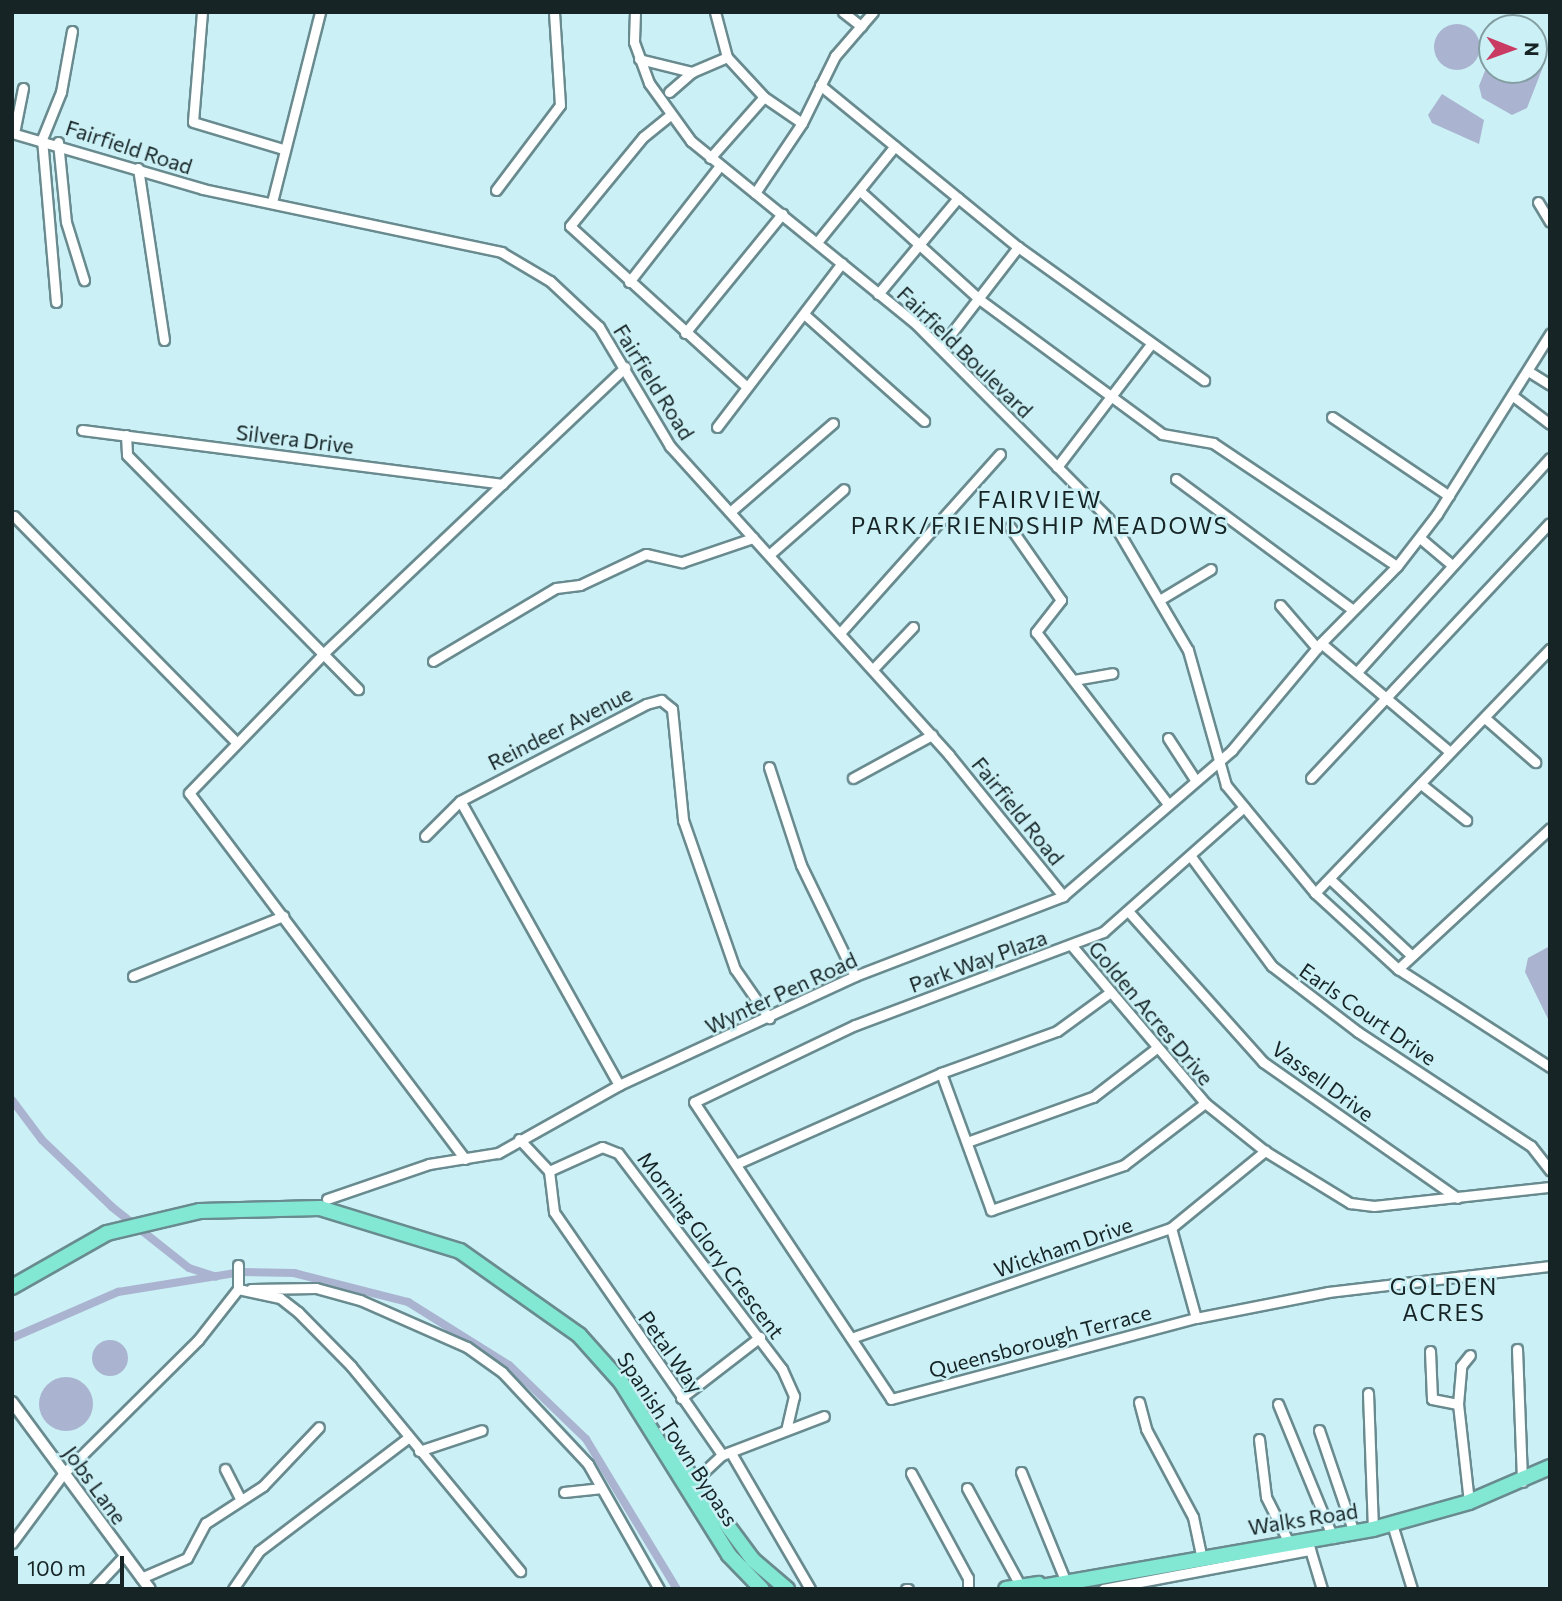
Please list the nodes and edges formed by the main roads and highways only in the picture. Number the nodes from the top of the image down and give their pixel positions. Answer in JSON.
{"nodes":[{"id":1,"x":12,"y":1286,"type":"edge"},
{"id":2,"x":643,"y":1416,"type":"junction"},
{"id":3,"x":1550,"y":1468,"type":"edge"},
{"id":4,"x":1058,"y":1584,"type":"edge"},
{"id":5,"x":758,"y":1587,"type":"edge"},
{"id":6,"x":1019,"y":1588,"type":"edge"},
{"id":7,"x":787,"y":1589,"type":"edge"}],
"edges":[{"from":1,"to":2,"type":"main road","name":"Spanish Town Bypass"},
{"from":2,"to":5,"type":"main road","name":"Spanish Town Bypass"},
{"from":2,"to":7,"type":"main road"},
{"from":3,"to":4,"type":"main road","name":"Walks Road"},
{"from":4,"to":6,"type":"main road","name":"Walks Road"}]}
